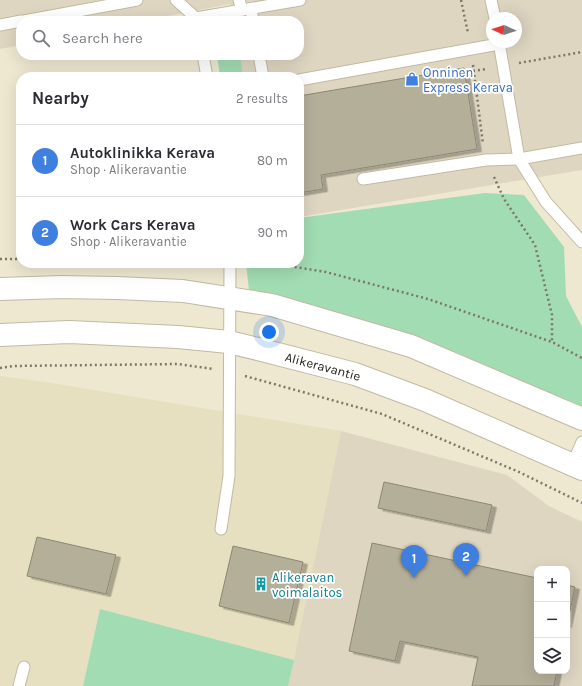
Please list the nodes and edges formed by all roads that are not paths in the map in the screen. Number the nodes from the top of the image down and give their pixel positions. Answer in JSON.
{"nodes":[{"id":1,"x":137,"y":0,"type":"edge"},
{"id":2,"x":176,"y":0,"type":"edge"},
{"id":3,"x":300,"y":0,"type":"edge"},
{"id":4,"x":491,"y":0,"type":"edge"},
{"id":5,"x":244,"y":6,"type":"edge"},
{"id":6,"x":494,"y":12,"type":"edge"},
{"id":7,"x":49,"y":16,"type":"edge"},
{"id":8,"x":192,"y":16,"type":"edge"},
{"id":9,"x":210,"y":16,"type":"edge"},
{"id":10,"x":250,"y":16,"type":"edge"},
{"id":11,"x":16,"y":22,"type":"edge"},
{"id":12,"x":0,"y":25,"type":"edge"},
{"id":13,"x":486,"y":45,"type":"edge"},
{"id":14,"x":500,"y":48,"type":"edge"},
{"id":15,"x":203,"y":60,"type":"edge"},
{"id":16,"x":260,"y":60,"type":"edge"},
{"id":17,"x":205,"y":72,"type":"edge"},
{"id":18,"x":262,"y":72,"type":"edge"},
{"id":19,"x":304,"y":79,"type":"edge"},
{"id":20,"x":582,"y":148,"type":"edge"},
{"id":21,"x":519,"y":159,"type":"junction"},
{"id":22,"x":363,"y":179,"type":"dead end"},
{"id":23,"x":582,"y":242,"type":"edge"},
{"id":24,"x":230,"y":268,"type":"edge"},
{"id":25,"x":0,"y":289,"type":"edge"},
{"id":26,"x":230,"y":298,"type":"junction"},
{"id":27,"x":0,"y":335,"type":"edge"},
{"id":28,"x":230,"y":342,"type":"junction"},
{"id":29,"x":582,"y":419,"type":"edge"},
{"id":30,"x":582,"y":442,"type":"edge"},
{"id":31,"x":577,"y":467,"type":"edge"},
{"id":32,"x":221,"y":529,"type":"dead end"},
{"id":33,"x":24,"y":667,"type":"dead end"},
{"id":34,"x":19,"y":686,"type":"edge"}],
"edges":[{"from":1,"to":7,"type":"lane"},
{"from":2,"to":8,"type":"lane"},
{"from":3,"to":5,"type":"lane"},
{"from":4,"to":6,"type":"lane"},
{"from":5,"to":9,"type":"lane"},
{"from":5,"to":10,"type":"lane"},
{"from":11,"to":12,"type":"lane"},
{"from":13,"to":19,"type":"lane"},
{"from":14,"to":21,"type":"lane"},
{"from":15,"to":17,"type":"lane"},
{"from":16,"to":18,"type":"lane"},
{"from":20,"to":21,"type":"lane"},
{"from":21,"to":22,"type":"lane"},
{"from":21,"to":23,"type":"lane"},
{"from":24,"to":26,"type":"lane"},
{"from":25,"to":26,"type":"street"},
{"from":26,"to":28,"type":"lane"},
{"from":26,"to":29,"type":"street"},
{"from":27,"to":28,"type":"street","name":"Alikeravantie"},
{"from":28,"to":31,"type":"street","name":"Alikeravantie"},
{"from":28,"to":32,"type":"lane"},
{"from":30,"to":31,"type":"lane"},
{"from":33,"to":34,"type":"lane"}]}
